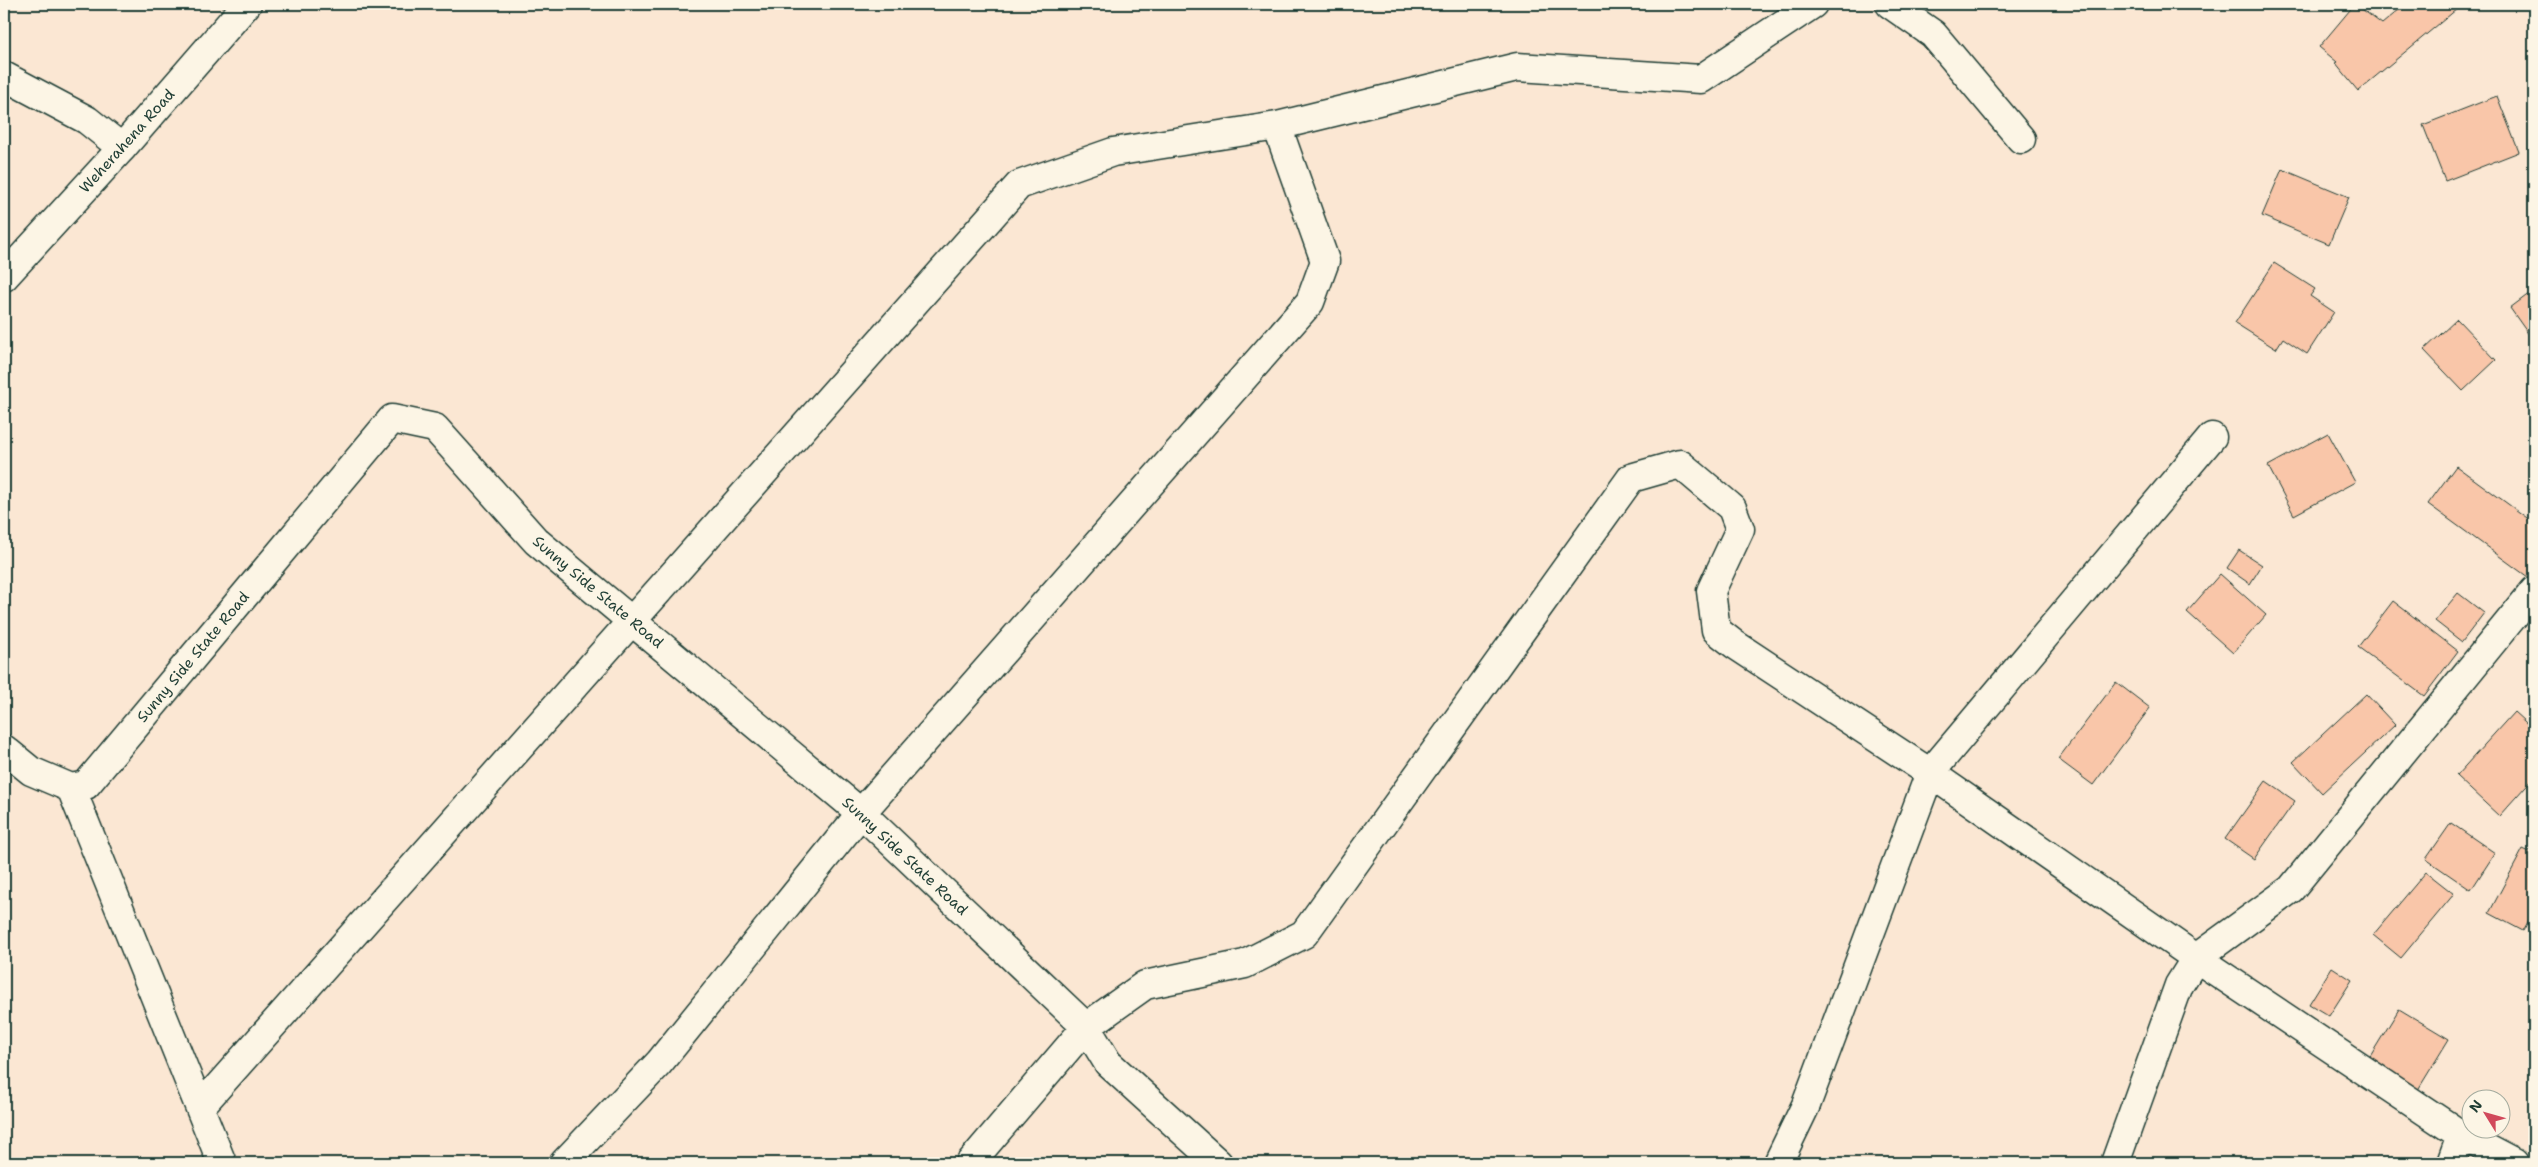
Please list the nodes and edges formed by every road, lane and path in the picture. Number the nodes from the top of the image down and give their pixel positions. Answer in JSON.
{"nodes":[{"id":1,"x":247,"y":4,"type":"edge"},
{"id":2,"x":1813,"y":4,"type":"edge"},
{"id":3,"x":1890,"y":4,"type":"edge"},
{"id":4,"x":4,"y":76,"type":"edge"},
{"id":5,"x":1277,"y":126,"type":"junction"},
{"id":6,"x":2021,"y":139,"type":"dead end"},
{"id":7,"x":122,"y":148,"type":"junction"},
{"id":8,"x":4,"y":277,"type":"edge"},
{"id":9,"x":2212,"y":437,"type":"dead end"},
{"id":10,"x":2534,"y":591,"type":"edge"},
{"id":11,"x":631,"y":620,"type":"junction"},
{"id":12,"x":4,"y":749,"type":"edge"},
{"id":13,"x":1930,"y":773,"type":"junction"},
{"id":14,"x":71,"y":788,"type":"junction"},
{"id":15,"x":861,"y":813,"type":"junction"},
{"id":16,"x":2196,"y":958,"type":"junction"},
{"id":17,"x":1086,"y":1027,"type":"junction"},
{"id":18,"x":200,"y":1107,"type":"junction"},
{"id":19,"x":2460,"y":1134,"type":"edge"},
{"id":20,"x":2460,"y":1138,"type":"edge"},
{"id":21,"x":2470,"y":1140,"type":"edge"},
{"id":22,"x":222,"y":1163,"type":"edge"},
{"id":23,"x":564,"y":1163,"type":"edge"},
{"id":24,"x":970,"y":1163,"type":"edge"},
{"id":25,"x":1218,"y":1163,"type":"edge"},
{"id":26,"x":1778,"y":1163,"type":"edge"},
{"id":27,"x":2115,"y":1163,"type":"edge"},
{"id":28,"x":2451,"y":1163,"type":"edge"},
{"id":29,"x":2514,"y":1163,"type":"edge"}],
"edges":[{"from":1,"to":7,"type":"street","name":"Weherahena Road"},
{"from":2,"to":5,"type":"street"},
{"from":3,"to":6,"type":"street"},
{"from":4,"to":7,"type":"street"},
{"from":5,"to":11,"type":"street"},
{"from":5,"to":15,"type":"street"},
{"from":7,"to":8,"type":"street","name":"Weherahena Road"},
{"from":9,"to":13,"type":"street"},
{"from":10,"to":16,"type":"street"},
{"from":11,"to":14,"type":"street","name":"Sunny Side State Road"},
{"from":11,"to":15,"type":"street","name":"Sunny Side State Road"},
{"from":11,"to":18,"type":"street"},
{"from":12,"to":14,"type":"street"},
{"from":13,"to":16,"type":"street"},
{"from":13,"to":17,"type":"street"},
{"from":13,"to":26,"type":"street"},
{"from":14,"to":18,"type":"street"},
{"from":15,"to":17,"type":"street","name":"Sunny Side State Road"},
{"from":15,"to":23,"type":"street"},
{"from":16,"to":19,"type":"street"},
{"from":16,"to":27,"type":"street"},
{"from":17,"to":24,"type":"street"},
{"from":17,"to":25,"type":"street","name":"Sunny Side State Road"},
{"from":18,"to":22,"type":"street"},
{"from":20,"to":28,"type":"street"},
{"from":21,"to":29,"type":"street"}]}
